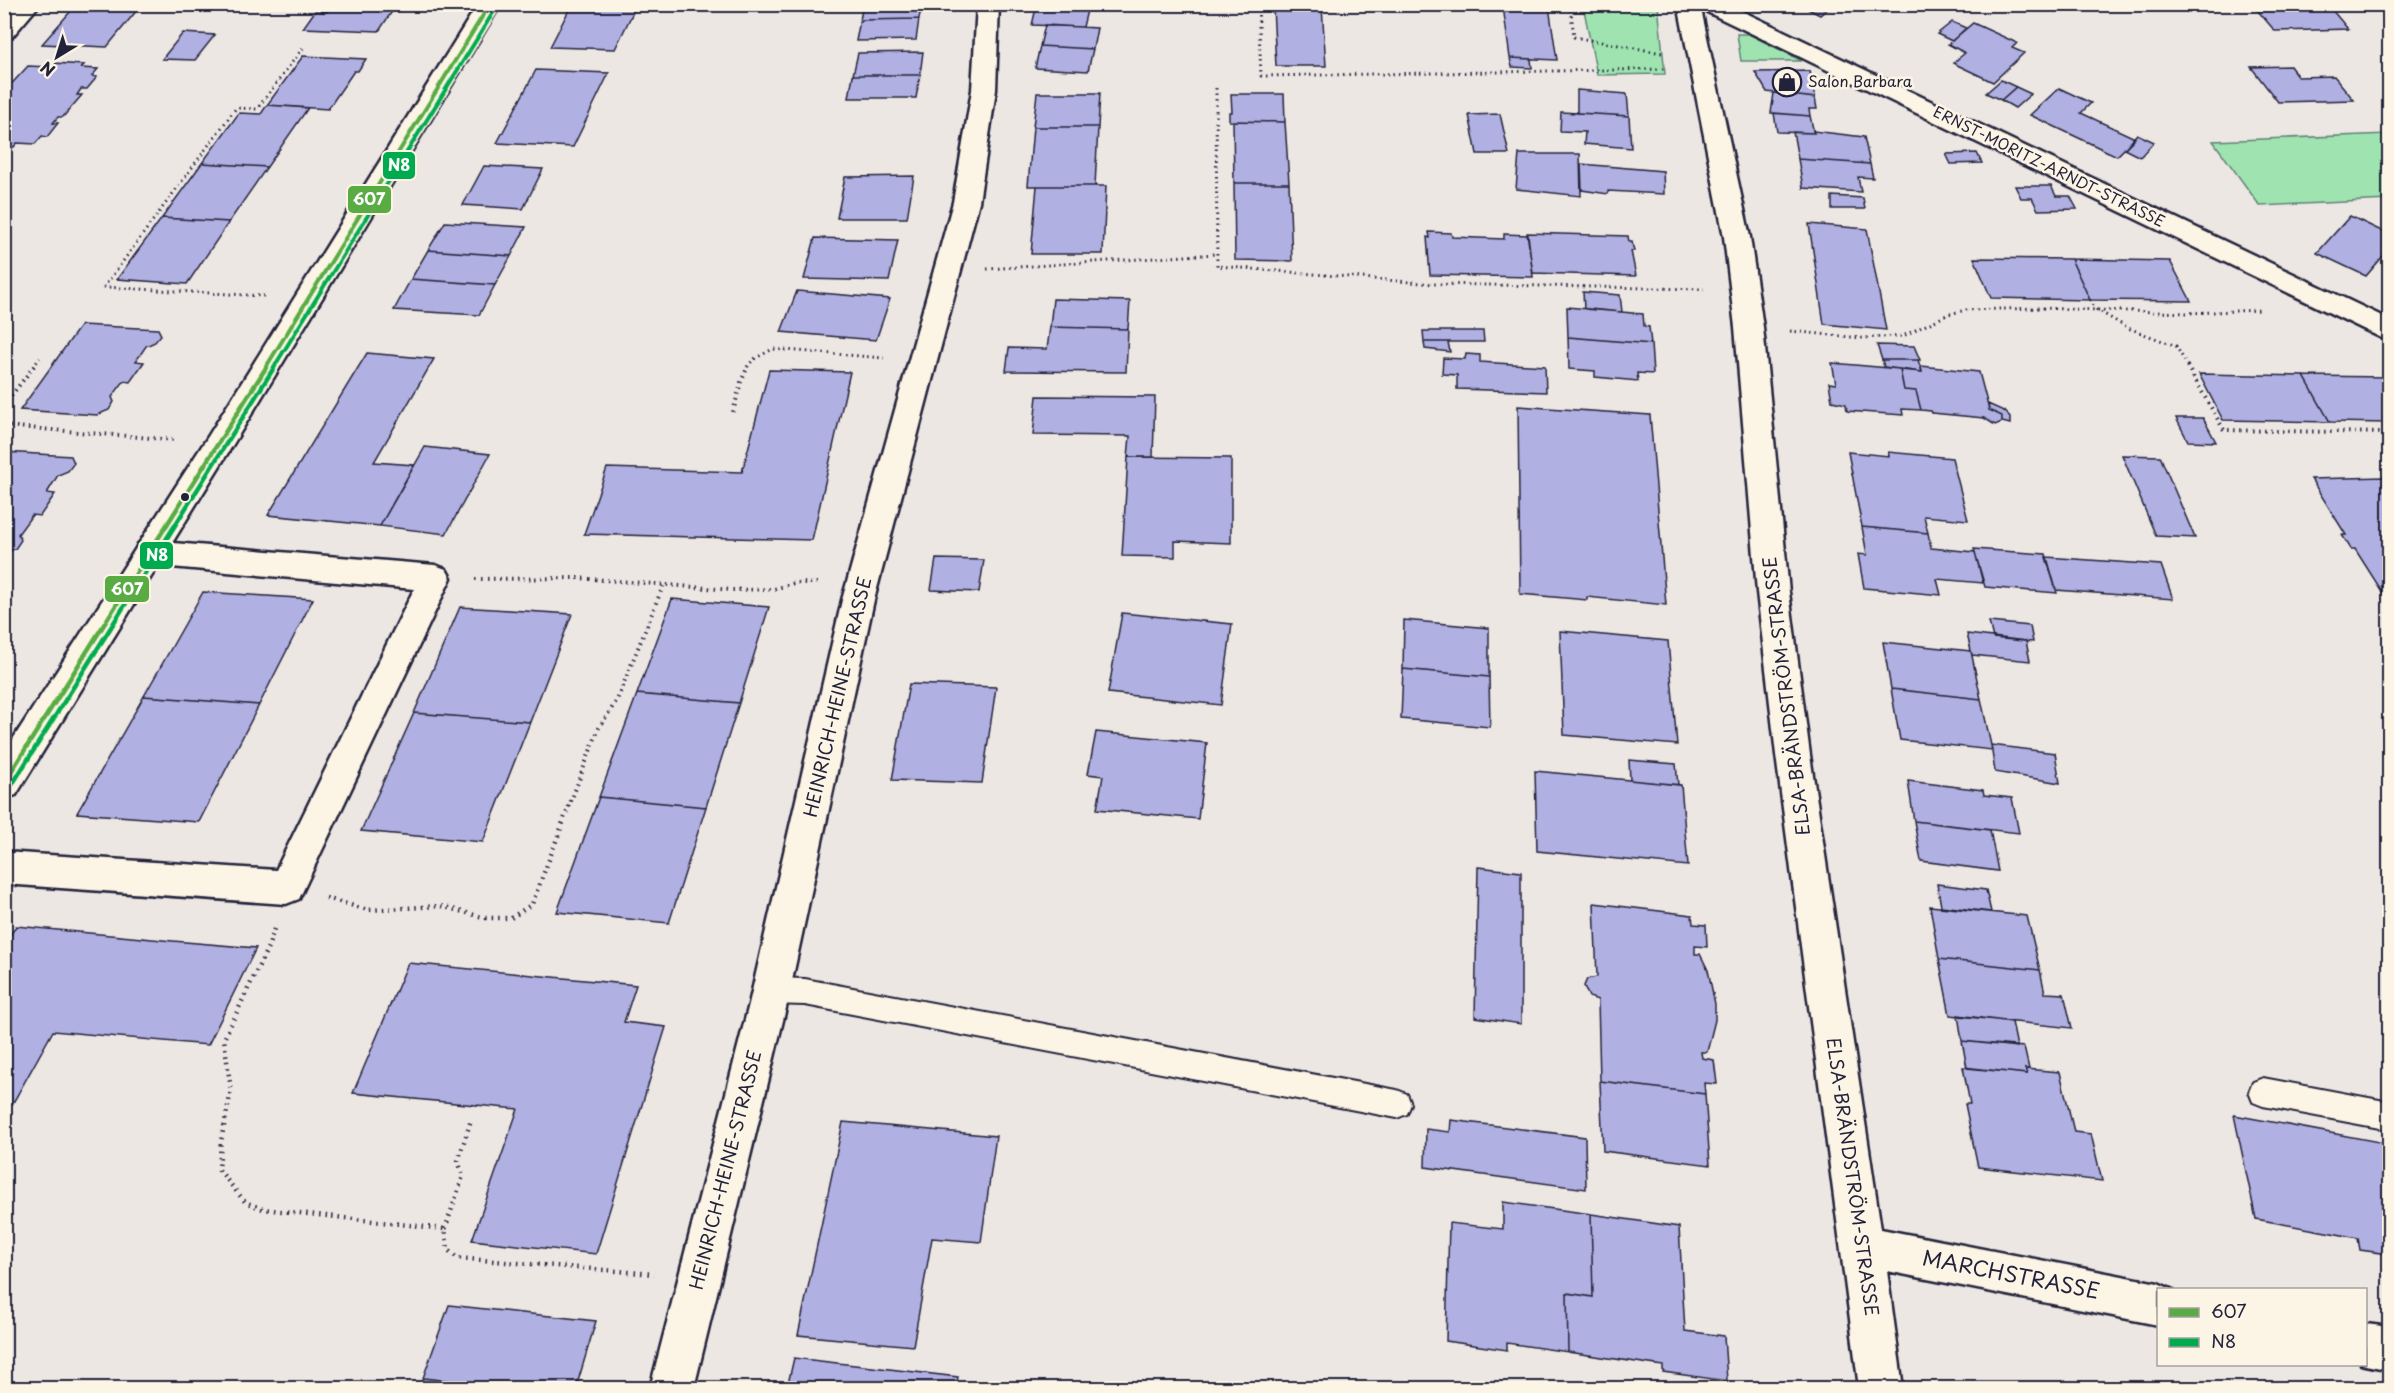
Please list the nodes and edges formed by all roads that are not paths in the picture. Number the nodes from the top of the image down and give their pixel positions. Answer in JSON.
{"nodes":[{"id":1,"x":29,"y":4,"type":"edge"},
{"id":2,"x":490,"y":4,"type":"edge"},
{"id":3,"x":988,"y":4,"type":"edge"},
{"id":4,"x":1689,"y":4,"type":"edge"},
{"id":5,"x":1708,"y":4,"type":"edge"},
{"id":6,"x":4,"y":32,"type":"edge"},
{"id":7,"x":2390,"y":332,"type":"edge"},
{"id":8,"x":148,"y":553,"type":"junction"},
{"id":9,"x":4,"y":784,"type":"edge"},
{"id":10,"x":4,"y":868,"type":"edge"},
{"id":11,"x":770,"y":991,"type":"junction"},
{"id":12,"x":2263,"y":1092,"type":"dead end"},
{"id":13,"x":1397,"y":1104,"type":"dead end"},
{"id":14,"x":2390,"y":1116,"type":"edge"},
{"id":15,"x":1863,"y":1246,"type":"junction"},
{"id":16,"x":2157,"y":1304,"type":"edge"},
{"id":17,"x":2367,"y":1345,"type":"edge"},
{"id":18,"x":2390,"y":1349,"type":"edge"},
{"id":19,"x":672,"y":1389,"type":"edge"},
{"id":20,"x":1881,"y":1389,"type":"edge"}],
"edges":[{"from":1,"to":6,"type":"street"},
{"from":2,"to":8,"type":"street"},
{"from":3,"to":11,"type":"street","name":"HEINRICH-HEINE-STRASSE"},
{"from":4,"to":15,"type":"street","name":"ELSA-BRÄNDSTRÖM-STRASSE"},
{"from":5,"to":7,"type":"street","name":"ERNST-MORITZ-ARNDT-STRASSE"},
{"from":8,"to":9,"type":"street"},
{"from":8,"to":10,"type":"street"},
{"from":11,"to":13,"type":"lane"},
{"from":11,"to":19,"type":"street","name":"HEINRICH-HEINE-STRASSE"},
{"from":12,"to":14,"type":"lane"},
{"from":15,"to":16,"type":"street","name":"MARCHSTRASSE"},
{"from":15,"to":20,"type":"street","name":"ELSA-BRÄNDSTRÖM-STRASSE"},
{"from":17,"to":18,"type":"street"}]}
